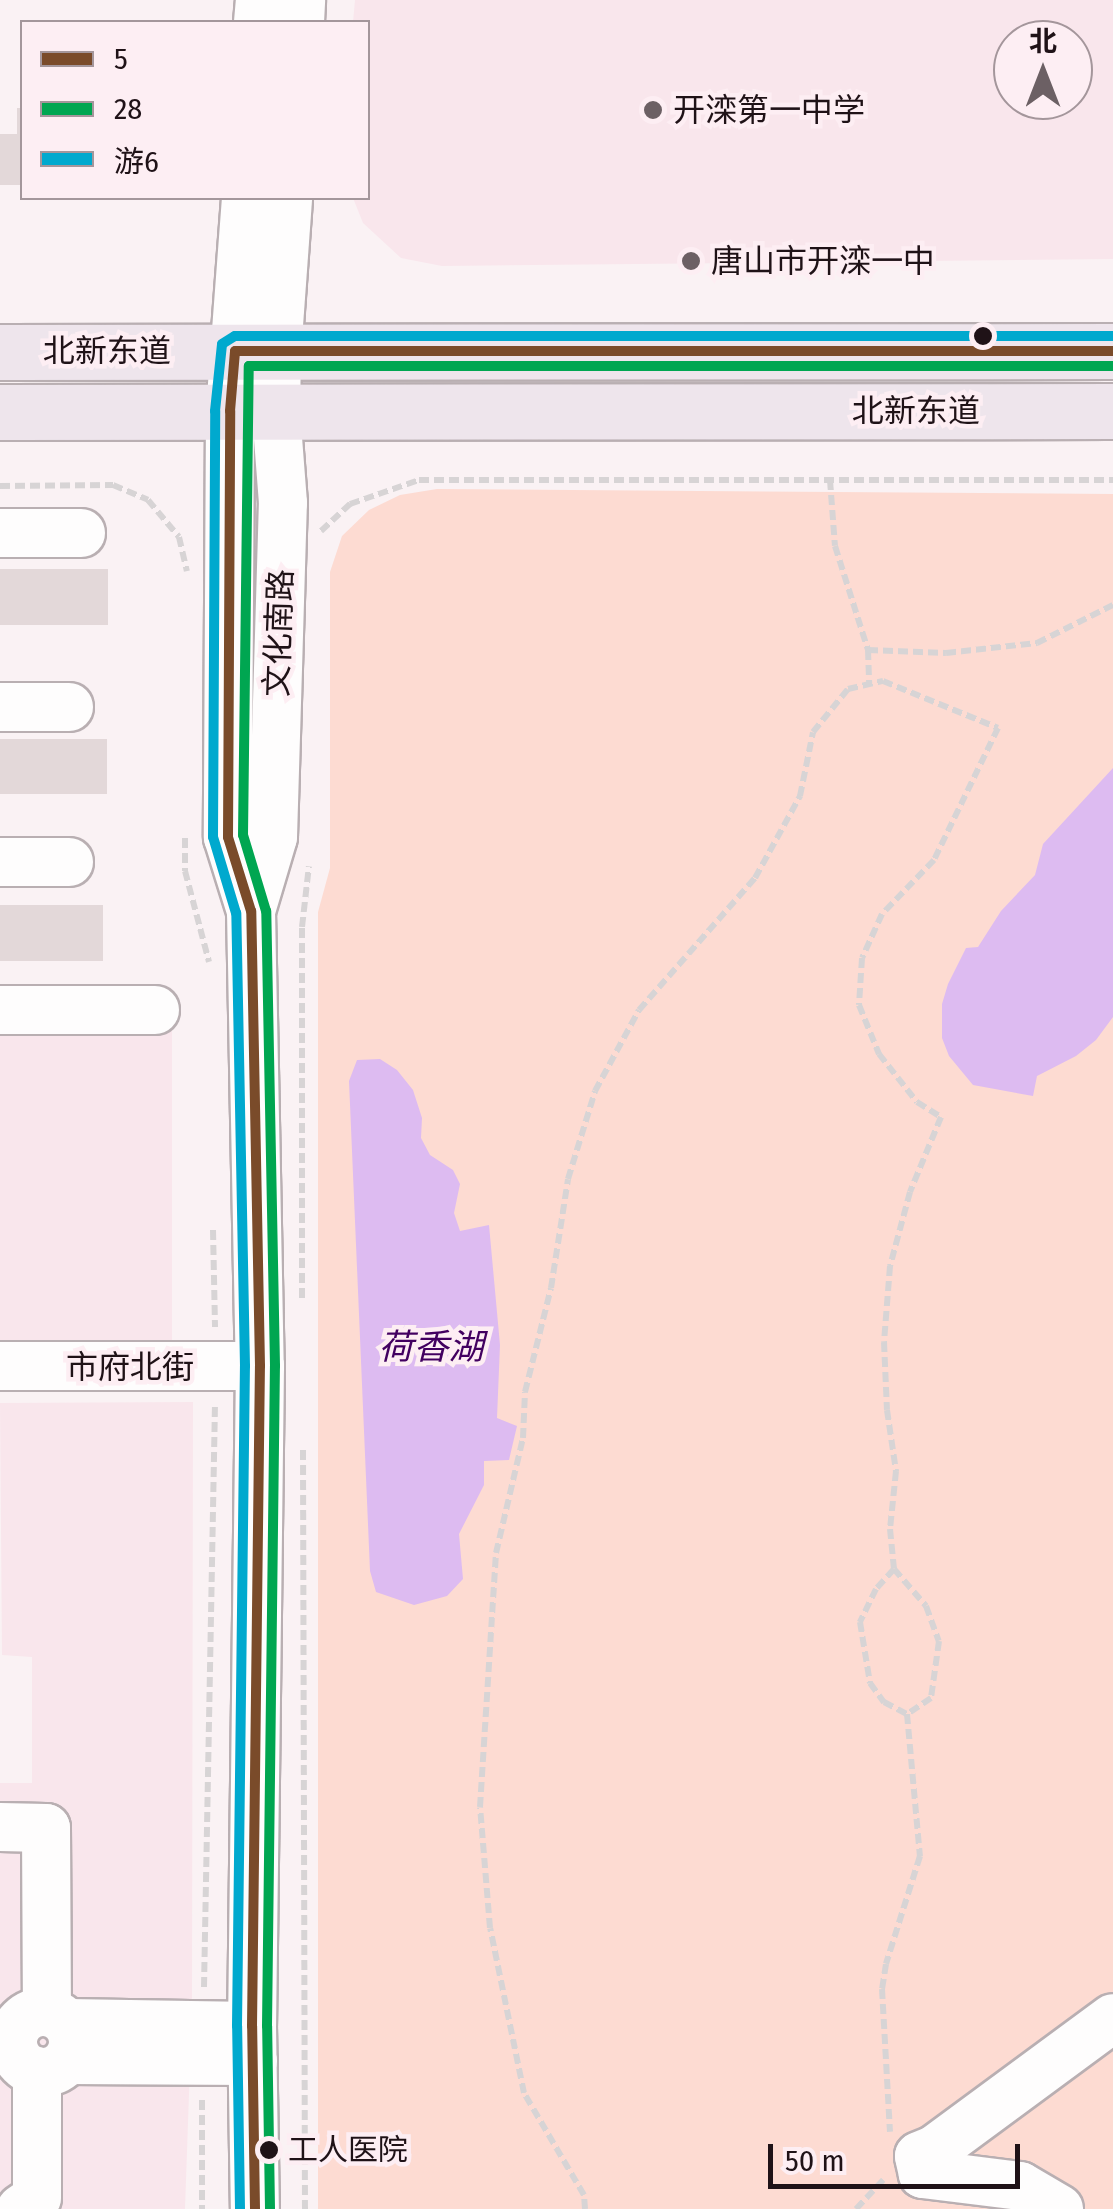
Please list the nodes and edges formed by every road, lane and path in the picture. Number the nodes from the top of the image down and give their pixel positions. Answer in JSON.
{"nodes":[{"id":1,"x":246,"y":200,"type":"edge"},
{"id":2,"x":288,"y":200,"type":"edge"},
{"id":3,"x":1113,"y":351,"type":"edge"},
{"id":4,"x":0,"y":352,"type":"edge"},
{"id":5,"x":256,"y":352,"type":"junction"},
{"id":6,"x":253,"y":411,"type":"junction"},
{"id":7,"x":1113,"y":411,"type":"edge"},
{"id":8,"x":0,"y":412,"type":"edge"},
{"id":9,"x":830,"y":480,"type":"junction"},
{"id":10,"x":1113,"y":480,"type":"edge"},
{"id":11,"x":0,"y":486,"type":"edge"},
{"id":12,"x":148,"y":500,"type":"dead end"},
{"id":13,"x":0,"y":533,"type":"edge"},
{"id":14,"x":81,"y":533,"type":"dead end"},
{"id":15,"x":315,"y":544,"type":"dead end"},
{"id":16,"x":1113,"y":605,"type":"edge"},
{"id":17,"x":868,"y":650,"type":"junction"},
{"id":18,"x":869,"y":684,"type":"junction"},
{"id":19,"x":0,"y":707,"type":"edge"},
{"id":20,"x":69,"y":707,"type":"dead end"},
{"id":21,"x":0,"y":862,"type":"edge"},
{"id":22,"x":69,"y":862,"type":"dead end"},
{"id":23,"x":309,"y":864,"type":"dead end"},
{"id":24,"x":0,"y":1010,"type":"edge"},
{"id":25,"x":155,"y":1010,"type":"dead end"},
{"id":26,"x":302,"y":1302,"type":"dead end"},
{"id":27,"x":0,"y":1366,"type":"edge"},
{"id":28,"x":260,"y":1366,"type":"junction"},
{"id":29,"x":303,"y":1440,"type":"dead end"},
{"id":30,"x":894,"y":1569,"type":"junction"},
{"id":31,"x":906,"y":1714,"type":"junction"},
{"id":32,"x":0,"y":1827,"type":"edge"},
{"id":33,"x":1113,"y":2018,"type":"edge"},
{"id":34,"x":55,"y":2041,"type":"junction"},
{"id":35,"x":253,"y":2044,"type":"junction"},
{"id":36,"x":909,"y":2164,"type":"junction"},
{"id":37,"x":21,"y":2209,"type":"edge"},
{"id":38,"x":255,"y":2209,"type":"edge"},
{"id":39,"x":305,"y":2209,"type":"edge"},
{"id":40,"x":585,"y":2209,"type":"edge"},
{"id":41,"x":856,"y":2209,"type":"edge"},
{"id":42,"x":1058,"y":2209,"type":"edge"}],
"edges":[{"from":1,"to":5,"type":"street"},
{"from":2,"to":5,"type":"street"},
{"from":3,"to":5,"type":"main road","name":"北新东道"},
{"from":4,"to":5,"type":"main road","name":"北新东道"},
{"from":5,"to":6,"type":"street","name":"文化南路"},
{"from":6,"to":7,"type":"main road","name":"北新东道"},
{"from":6,"to":8,"type":"main road","name":"北新东道"},
{"from":6,"to":28,"type":"street","name":"文化南路"},
{"from":9,"to":10,"type":"path"},
{"from":9,"to":15,"type":"path"},
{"from":9,"to":17,"type":"path"},
{"from":11,"to":12,"type":"path"},
{"from":13,"to":14,"type":"street"},
{"from":16,"to":17,"type":"path"},
{"from":17,"to":18,"type":"path"},
{"from":18,"to":30,"type":"path"},
{"from":18,"to":40,"type":"path"},
{"from":19,"to":20,"type":"street"},
{"from":21,"to":22,"type":"street"},
{"from":23,"to":26,"type":"path"},
{"from":24,"to":25,"type":"street"},
{"from":27,"to":28,"type":"street","name":"市府北街"},
{"from":28,"to":35,"type":"street","name":"文化南路"},
{"from":29,"to":39,"type":"path"},
{"from":30,"to":31,"type":"path"},
{"from":30,"to":31,"type":"path"},
{"from":31,"to":36,"type":"path"},
{"from":32,"to":34,"type":"street"},
{"from":33,"to":36,"type":"street"},
{"from":34,"to":35,"type":"street"},
{"from":34,"to":37,"type":"street"},
{"from":35,"to":38,"type":"street","name":"文化南路"},
{"from":36,"to":41,"type":"path"},
{"from":36,"to":42,"type":"street"}]}
